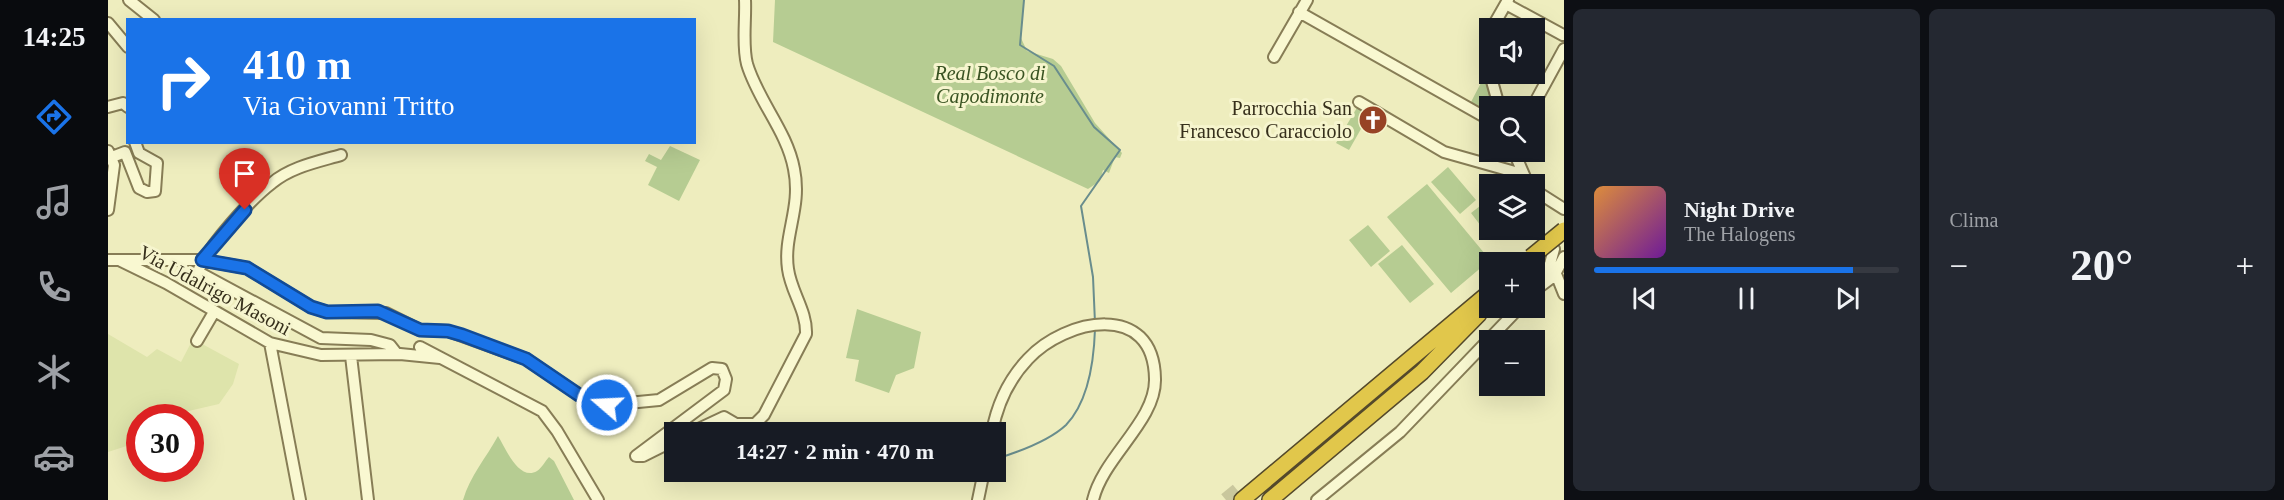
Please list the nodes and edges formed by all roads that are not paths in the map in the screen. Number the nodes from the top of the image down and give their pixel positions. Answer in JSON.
{"nodes":[{"id":1,"x":129,"y":0,"type":"edge"},
{"id":2,"x":745,"y":0,"type":"edge"},
{"id":3,"x":1307,"y":0,"type":"edge"},
{"id":4,"x":1507,"y":2,"type":"edge"},
{"id":5,"x":1299,"y":12,"type":"junction"},
{"id":6,"x":152,"y":18,"type":"edge"},
{"id":7,"x":1498,"y":18,"type":"edge"},
{"id":8,"x":108,"y":23,"type":"edge"},
{"id":9,"x":1564,"y":37,"type":"edge"},
{"id":10,"x":126,"y":45,"type":"edge"},
{"id":11,"x":1564,"y":49,"type":"edge"},
{"id":12,"x":1274,"y":57,"type":"dead end"},
{"id":13,"x":1538,"y":96,"type":"edge"},
{"id":14,"x":1359,"y":102,"type":"dead end"},
{"id":15,"x":126,"y":105,"type":"edge"},
{"id":16,"x":108,"y":107,"type":"edge"},
{"id":17,"x":1479,"y":114,"type":"edge"},
{"id":18,"x":136,"y":144,"type":"edge"},
{"id":19,"x":110,"y":154,"type":"edge"},
{"id":20,"x":341,"y":155,"type":"dead end"},
{"id":21,"x":1518,"y":162,"type":"edge"},
{"id":22,"x":1522,"y":174,"type":"joint"},
{"id":23,"x":1545,"y":197,"type":"edge"},
{"id":24,"x":1564,"y":209,"type":"edge"},
{"id":25,"x":108,"y":210,"type":"edge"},
{"id":26,"x":1563,"y":240,"type":"edge"},
{"id":27,"x":108,"y":260,"type":"edge"},
{"id":28,"x":202,"y":260,"type":"junction"},
{"id":29,"x":121,"y":261,"type":"junction"},
{"id":30,"x":1545,"y":266,"type":"edge"},
{"id":31,"x":1545,"y":266,"type":"edge"},
{"id":32,"x":1545,"y":273,"type":"edge"},
{"id":33,"x":1564,"y":294,"type":"edge"},
{"id":34,"x":1479,"y":309,"type":"edge"},
{"id":35,"x":1479,"y":309,"type":"edge"},
{"id":36,"x":1479,"y":309,"type":"edge"},
{"id":37,"x":214,"y":312,"type":"junction"},
{"id":38,"x":1509,"y":318,"type":"edge"},
{"id":39,"x":420,"y":330,"type":"junction"},
{"id":40,"x":197,"y":340,"type":"dead end"},
{"id":41,"x":270,"y":343,"type":"junction"},
{"id":42,"x":418,"y":351,"type":"junction"},
{"id":43,"x":398,"y":354,"type":"junction"},
{"id":44,"x":351,"y":356,"type":"junction"},
{"id":45,"x":680,"y":422,"type":"edge"},
{"id":46,"x":713,"y":422,"type":"edge"},
{"id":47,"x":733,"y":422,"type":"edge"},
{"id":48,"x":757,"y":422,"type":"edge"},
{"id":49,"x":995,"y":422,"type":"edge"},
{"id":50,"x":664,"y":434,"type":"edge"},
{"id":51,"x":664,"y":446,"type":"edge"},
{"id":52,"x":982,"y":482,"type":"edge"},
{"id":53,"x":1243,"y":493,"type":"tunnel mouth"},
{"id":54,"x":300,"y":500,"type":"edge"},
{"id":55,"x":368,"y":500,"type":"edge"},
{"id":56,"x":598,"y":500,"type":"edge"},
{"id":57,"x":978,"y":500,"type":"edge"},
{"id":58,"x":1094,"y":500,"type":"edge"},
{"id":59,"x":1257,"y":500,"type":"edge"},
{"id":60,"x":1270,"y":500,"type":"edge"},
{"id":61,"x":1317,"y":500,"type":"edge"}],
"edges":[{"from":1,"to":6,"type":"street"},
{"from":2,"to":48,"type":"street"},
{"from":3,"to":5,"type":"street"},
{"from":4,"to":7,"type":"street"},
{"from":4,"to":9,"type":"street"},
{"from":5,"to":12,"type":"street"},
{"from":5,"to":17,"type":"street"},
{"from":8,"to":10,"type":"street"},
{"from":11,"to":13,"type":"street"},
{"from":14,"to":22,"type":"street"},
{"from":15,"to":16,"type":"street"},
{"from":18,"to":19,"type":"street"},
{"from":19,"to":25,"type":"street"},
{"from":20,"to":28,"type":"street"},
{"from":21,"to":22,"type":"street"},
{"from":23,"to":24,"type":"street"},
{"from":26,"to":30,"type":"highway","bridge":true},
{"from":26,"to":31,"type":"street"},
{"from":27,"to":29,"type":"street"},
{"from":28,"to":29,"type":"street"},
{"from":28,"to":39,"type":"street"},
{"from":28,"to":43,"type":"street"},
{"from":29,"to":37,"type":"street","name":"Via Udalrigo Masoni"},
{"from":32,"to":33,"type":"street"},
{"from":34,"to":53,"type":"highway"},
{"from":35,"to":59,"type":"highway"},
{"from":36,"to":60,"type":"highway"},
{"from":37,"to":40,"type":"street"},
{"from":37,"to":41,"type":"street","name":"Via Udalrigo Masoni"},
{"from":38,"to":61,"type":"street"},
{"from":39,"to":42,"type":"street"},
{"from":39,"to":45,"type":"street"},
{"from":41,"to":44,"type":"street","name":"Via Udalrigo Masoni"},
{"from":41,"to":54,"type":"street"},
{"from":42,"to":43,"type":"street","name":"Via Udalrigo Masoni"},
{"from":42,"to":56,"type":"street"},
{"from":43,"to":44,"type":"street","name":"Via Udalrigo Masoni"},
{"from":44,"to":55,"type":"street"},
{"from":46,"to":47,"type":"street"},
{"from":49,"to":58,"type":"street"},
{"from":50,"to":51,"type":"street"},
{"from":52,"to":57,"type":"street"}]}
